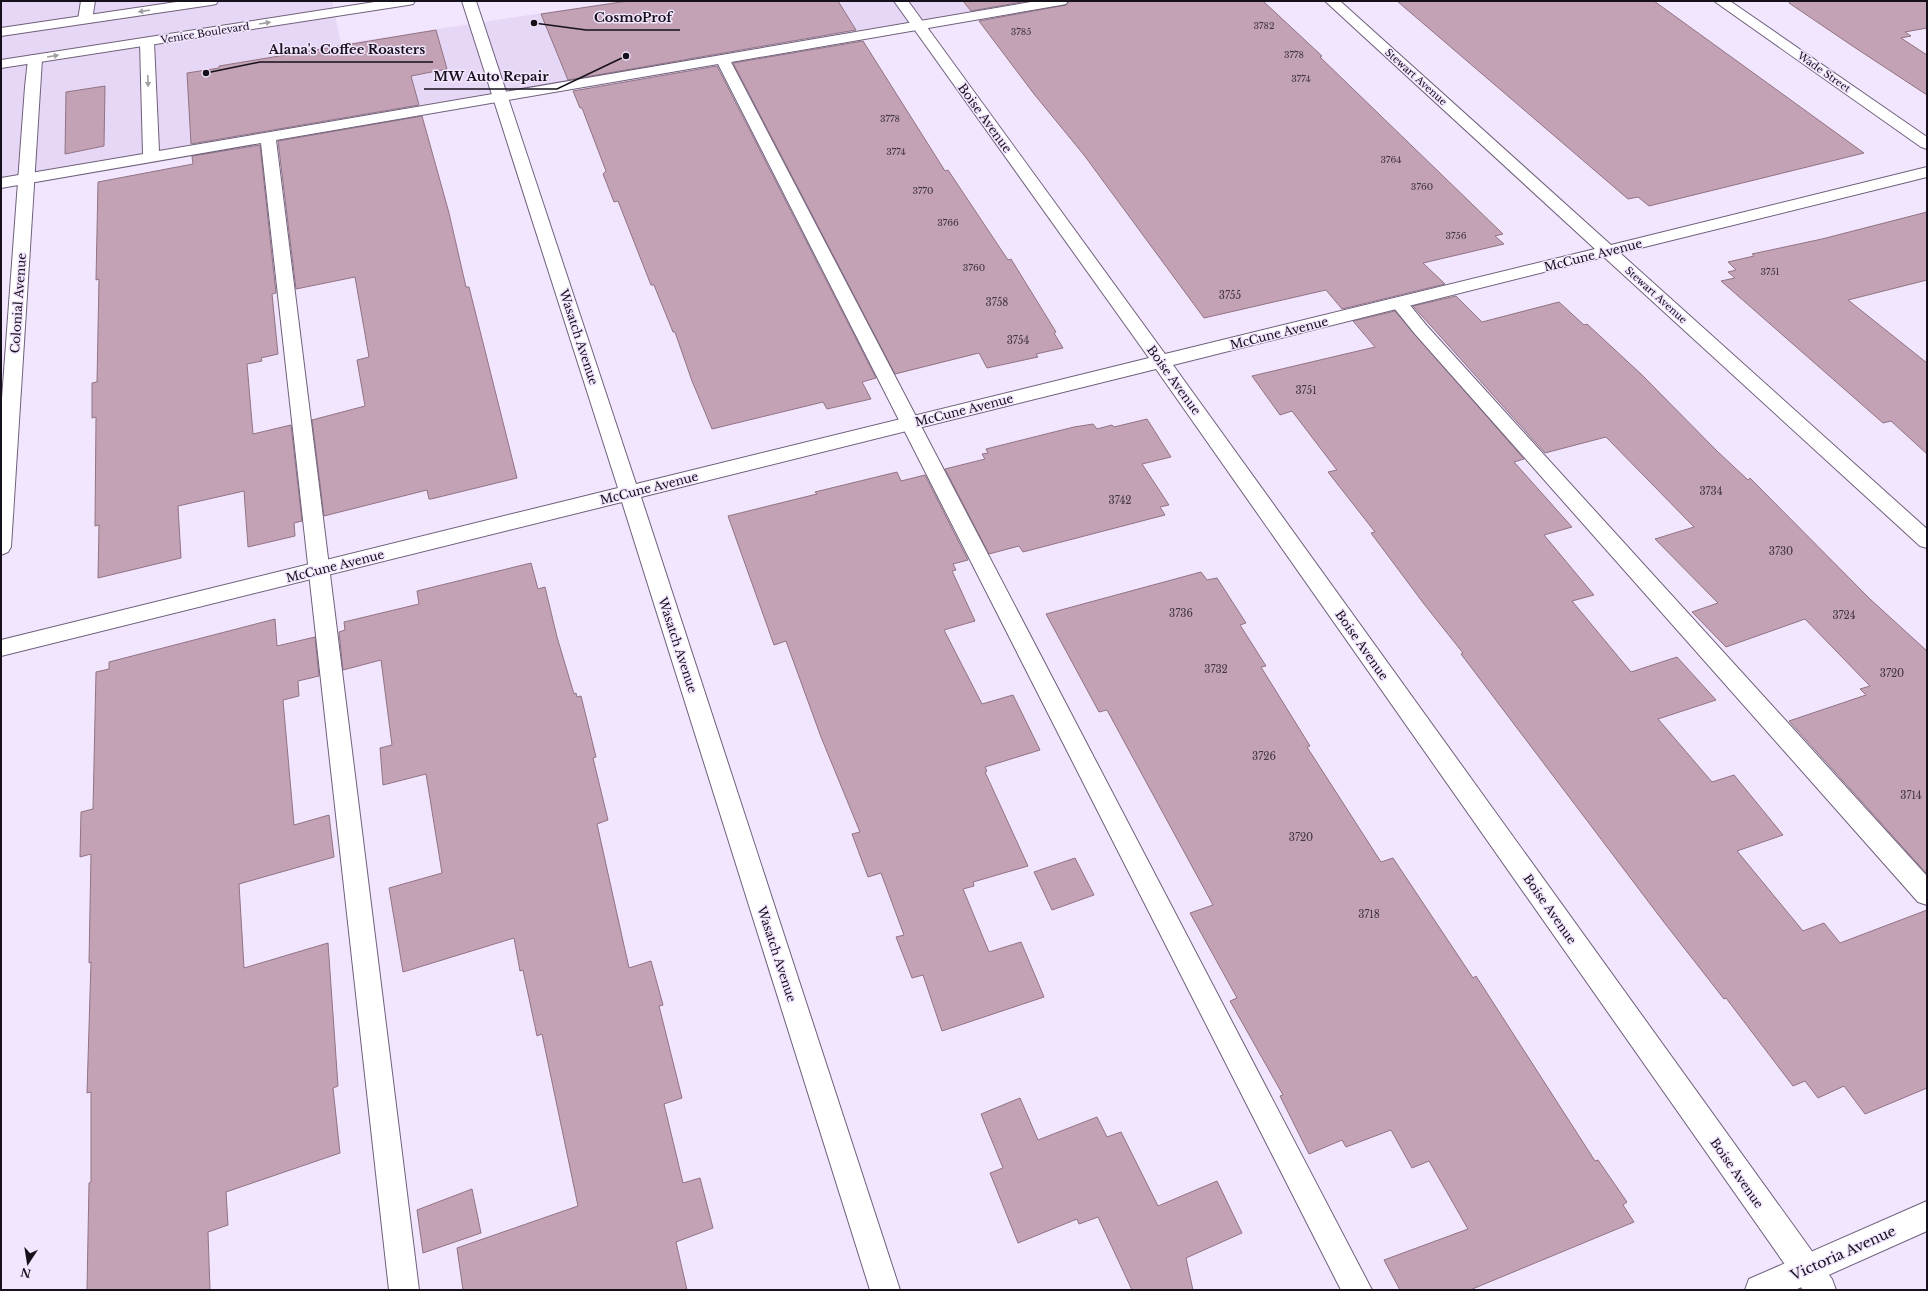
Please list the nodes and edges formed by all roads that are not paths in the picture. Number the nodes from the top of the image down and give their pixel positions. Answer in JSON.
{"nodes":[{"id":1,"x":88,"y":1,"type":"edge"},
{"id":2,"x":211,"y":1,"type":"edge"},
{"id":3,"x":408,"y":1,"type":"edge"},
{"id":4,"x":469,"y":1,"type":"edge"},
{"id":5,"x":901,"y":1,"type":"edge"},
{"id":6,"x":1061,"y":1,"type":"edge"},
{"id":7,"x":1332,"y":1,"type":"edge"},
{"id":8,"x":1721,"y":1,"type":"edge"},
{"id":9,"x":85,"y":20,"type":"junction"},
{"id":10,"x":918,"y":26,"type":"junction"},
{"id":11,"x":1,"y":32,"type":"edge"},
{"id":12,"x":147,"y":42,"type":"junction"},
{"id":13,"x":36,"y":59,"type":"junction"},
{"id":14,"x":724,"y":60,"type":"junction"},
{"id":15,"x":1,"y":64,"type":"edge"},
{"id":16,"x":502,"y":98,"type":"junction"},
{"id":17,"x":268,"y":138,"type":"junction"},
{"id":18,"x":1927,"y":144,"type":"edge"},
{"id":19,"x":151,"y":157,"type":"junction"},
{"id":20,"x":1927,"y":172,"type":"edge"},
{"id":21,"x":27,"y":179,"type":"junction"},
{"id":22,"x":1,"y":183,"type":"edge"},
{"id":23,"x":1608,"y":252,"type":"junction"},
{"id":24,"x":1399,"y":303,"type":"junction"},
{"id":25,"x":1161,"y":361,"type":"junction"},
{"id":26,"x":911,"y":424,"type":"junction"},
{"id":27,"x":629,"y":493,"type":"junction"},
{"id":28,"x":1927,"y":541,"type":"edge"},
{"id":29,"x":1,"y":547,"type":"edge"},
{"id":30,"x":319,"y":570,"type":"junction"},
{"id":31,"x":1,"y":648,"type":"edge"},
{"id":32,"x":1927,"y":894,"type":"edge"},
{"id":33,"x":1927,"y":1216,"type":"edge"},
{"id":34,"x":1813,"y":1280,"type":"edge"},
{"id":35,"x":404,"y":1290,"type":"edge"},
{"id":36,"x":885,"y":1290,"type":"edge"},
{"id":37,"x":1357,"y":1290,"type":"edge"},
{"id":38,"x":1760,"y":1290,"type":"edge"}],
"edges":[{"from":1,"to":9,"type":"street"},
{"from":2,"to":9,"type":"street","one_way":true},
{"from":12,"to":3,"type":"street","name":"Venice Boulevard","one_way":true},
{"from":4,"to":16,"type":"street","name":"Wasatch Avenue"},
{"from":5,"to":10,"type":"street","name":"Boise Avenue"},
{"from":6,"to":10,"type":"street"},
{"from":7,"to":23,"type":"street","name":"Stewart Avenue"},
{"from":8,"to":18,"type":"street","name":"Wade Street"},
{"from":9,"to":11,"type":"street"},
{"from":10,"to":14,"type":"street"},
{"from":10,"to":25,"type":"street","name":"Boise Avenue"},
{"from":13,"to":12,"type":"street","name":"Venice Boulevard","one_way":true},
{"from":12,"to":19,"type":"street","one_way":true},
{"from":13,"to":15,"type":"street","name":"Venice Boulevard"},
{"from":13,"to":21,"type":"street","name":"Colonial Avenue"},
{"from":14,"to":16,"type":"street"},
{"from":14,"to":26,"type":"street"},
{"from":16,"to":17,"type":"street"},
{"from":16,"to":27,"type":"street","name":"Wasatch Avenue"},
{"from":17,"to":19,"type":"street"},
{"from":17,"to":30,"type":"street"},
{"from":19,"to":21,"type":"street"},
{"from":20,"to":23,"type":"street","name":"McCune Avenue"},
{"from":21,"to":22,"type":"street"},
{"from":21,"to":29,"type":"street","name":"Colonial Avenue"},
{"from":23,"to":24,"type":"street","name":"McCune Avenue"},
{"from":23,"to":28,"type":"street","name":"Stewart Avenue"},
{"from":24,"to":25,"type":"street","name":"McCune Avenue"},
{"from":24,"to":32,"type":"street"},
{"from":25,"to":26,"type":"street","name":"McCune Avenue"},
{"from":25,"to":34,"type":"street","name":"Boise Avenue"},
{"from":26,"to":27,"type":"street","name":"McCune Avenue"},
{"from":26,"to":37,"type":"street"},
{"from":27,"to":30,"type":"street","name":"McCune Avenue"},
{"from":27,"to":36,"type":"street","name":"Wasatch Avenue"},
{"from":30,"to":31,"type":"street","name":"McCune Avenue"},
{"from":30,"to":35,"type":"street"},
{"from":33,"to":34,"type":"street","name":"Victoria Avenue"},
{"from":34,"to":38,"type":"street","name":"Victoria Avenue"}]}
